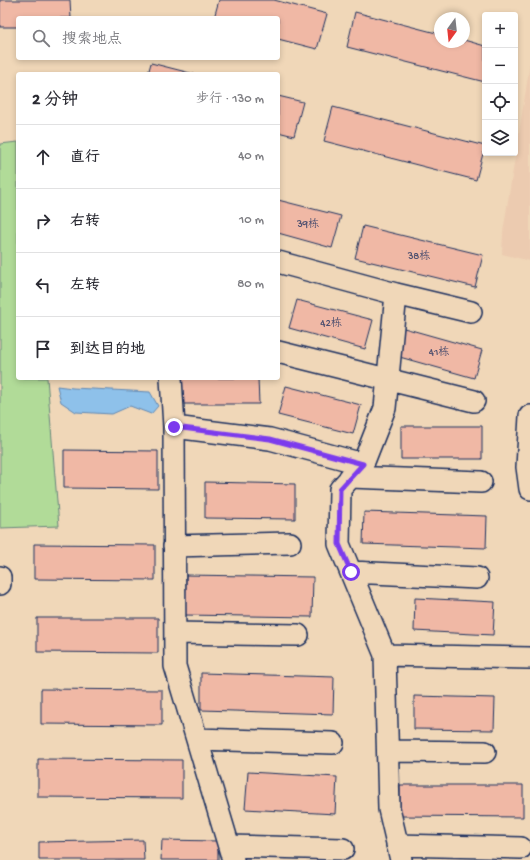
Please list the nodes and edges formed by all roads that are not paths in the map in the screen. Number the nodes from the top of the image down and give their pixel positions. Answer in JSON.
{"nodes":[{"id":1,"x":280,"y":263,"type":"edge"},
{"id":2,"x":396,"y":294,"type":"junction"},
{"id":3,"x":471,"y":312,"type":"dead end"},
{"id":4,"x":280,"y":353,"type":"edge"},
{"id":5,"x":171,"y":380,"type":"edge"},
{"id":6,"x":474,"y":402,"type":"dead end"},
{"id":7,"x":530,"y":416,"type":"edge"},
{"id":8,"x":174,"y":427,"type":"junction"},
{"id":9,"x":357,"y":471,"type":"junction"},
{"id":10,"x":481,"y":482,"type":"dead end"},
{"id":11,"x":530,"y":489,"type":"edge"},
{"id":12,"x":290,"y":543,"type":"dead end"},
{"id":13,"x":174,"y":546,"type":"junction"},
{"id":14,"x":351,"y":572,"type":"junction"},
{"id":15,"x":0,"y":577,"type":"edge"},
{"id":16,"x":477,"y":578,"type":"dead end"},
{"id":17,"x":0,"y":584,"type":"edge"},
{"id":18,"x":174,"y":633,"type":"junction"},
{"id":19,"x":298,"y":635,"type":"dead end"},
{"id":20,"x":385,"y":655,"type":"junction"},
{"id":21,"x":530,"y":658,"type":"edge"},
{"id":22,"x":197,"y":739,"type":"junction"},
{"id":23,"x":333,"y":743,"type":"dead end"},
{"id":24,"x":388,"y":751,"type":"junction"},
{"id":25,"x":485,"y":752,"type":"dead end"},
{"id":26,"x":343,"y":848,"type":"dead end"},
{"id":27,"x":522,"y":848,"type":"dead end"},
{"id":28,"x":231,"y":853,"type":"edge"},
{"id":29,"x":399,"y":853,"type":"edge"}],
"edges":[{"from":1,"to":2,"type":"street"},
{"from":2,"to":3,"type":"street"},
{"from":2,"to":9,"type":"street"},
{"from":4,"to":6,"type":"street"},
{"from":5,"to":8,"type":"street"},
{"from":7,"to":11,"type":"street"},
{"from":8,"to":9,"type":"street"},
{"from":8,"to":13,"type":"street"},
{"from":9,"to":10,"type":"street"},
{"from":9,"to":14,"type":"street"},
{"from":12,"to":13,"type":"street"},
{"from":13,"to":18,"type":"street"},
{"from":14,"to":16,"type":"street"},
{"from":14,"to":20,"type":"street"},
{"from":15,"to":17,"type":"street"},
{"from":18,"to":19,"type":"street"},
{"from":18,"to":22,"type":"street"},
{"from":20,"to":21,"type":"street"},
{"from":20,"to":24,"type":"street"},
{"from":22,"to":23,"type":"street"},
{"from":22,"to":28,"type":"street"},
{"from":24,"to":25,"type":"street"},
{"from":24,"to":29,"type":"street"},
{"from":26,"to":28,"type":"street"},
{"from":27,"to":29,"type":"street"}]}
